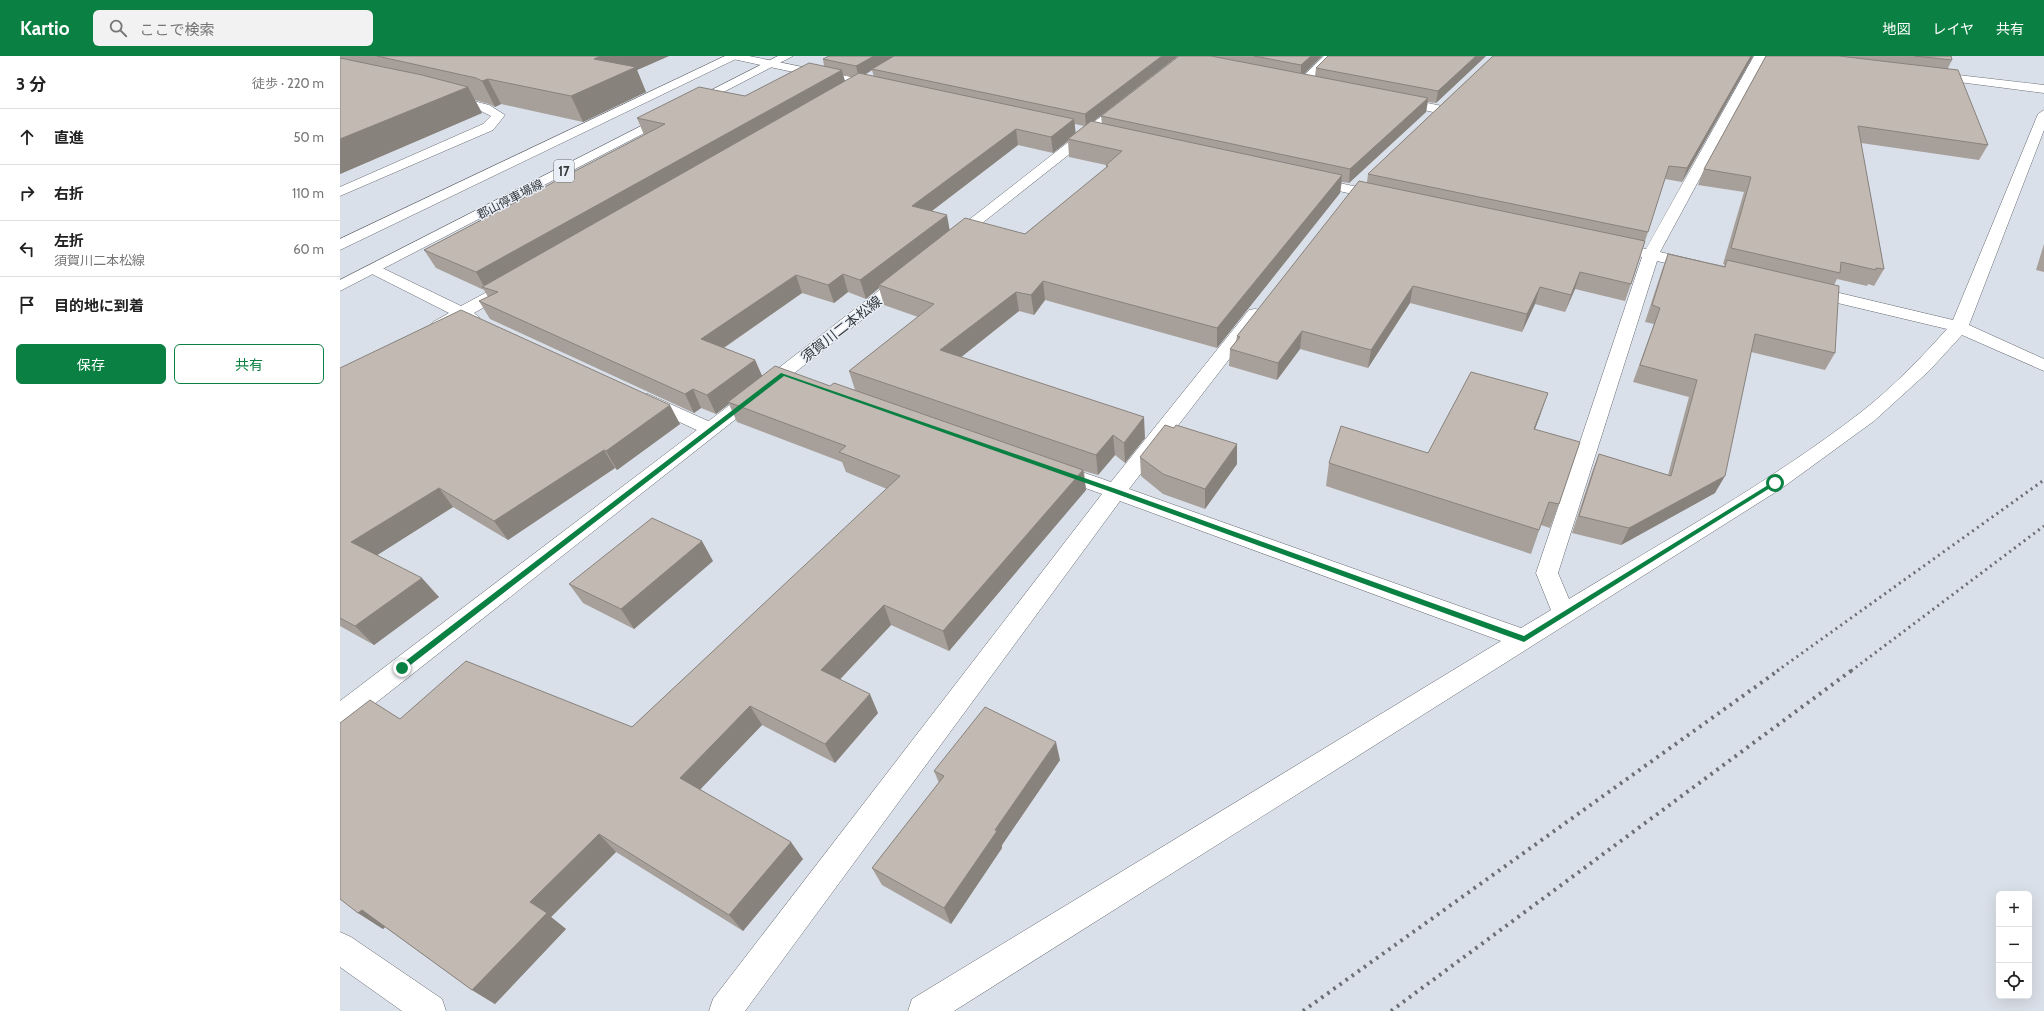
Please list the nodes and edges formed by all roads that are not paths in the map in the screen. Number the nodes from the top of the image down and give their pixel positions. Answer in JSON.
{"nodes":[{"id":1,"x":734,"y":56,"type":"edge"},
{"id":2,"x":787,"y":56,"type":"edge"},
{"id":3,"x":1331,"y":56,"type":"edge"},
{"id":4,"x":1764,"y":56,"type":"edge"},
{"id":5,"x":772,"y":63,"type":"junction"},
{"id":6,"x":880,"y":71,"type":"edge"},
{"id":7,"x":1918,"y":74,"type":"edge"},
{"id":8,"x":1289,"y":80,"type":"edge"},
{"id":9,"x":1304,"y":82,"type":"junction"},
{"id":10,"x":860,"y":83,"type":"junction"},
{"id":11,"x":1319,"y":86,"type":"edge"},
{"id":12,"x":890,"y":89,"type":"edge"},
{"id":13,"x":2044,"y":89,"type":"edge"},
{"id":14,"x":1141,"y":91,"type":"edge"},
{"id":15,"x":1455,"y":93,"type":"edge"},
{"id":16,"x":840,"y":95,"type":"edge"},
{"id":17,"x":439,"y":96,"type":"edge"},
{"id":18,"x":1386,"y":99,"type":"edge"},
{"id":19,"x":1438,"y":109,"type":"junction"},
{"id":20,"x":2044,"y":114,"type":"edge"},
{"id":21,"x":1421,"y":125,"type":"edge"},
{"id":22,"x":1370,"y":174,"type":"edge"},
{"id":23,"x":1298,"y":178,"type":"edge"},
{"id":24,"x":1352,"y":190,"type":"junction"},
{"id":25,"x":340,"y":192,"type":"edge"},
{"id":26,"x":1391,"y":198,"type":"edge"},
{"id":27,"x":1338,"y":208,"type":"edge"},
{"id":28,"x":1597,"y":242,"type":"edge"},
{"id":29,"x":340,"y":245,"type":"edge"},
{"id":30,"x":940,"y":250,"type":"edge"},
{"id":31,"x":1651,"y":254,"type":"junction"},
{"id":32,"x":1712,"y":268,"type":"edge"},
{"id":33,"x":374,"y":269,"type":"junction"},
{"id":34,"x":916,"y":269,"type":"edge"},
{"id":35,"x":517,"y":282,"type":"edge"},
{"id":36,"x":340,"y":286,"type":"edge"},
{"id":37,"x":1797,"y":288,"type":"edge"},
{"id":38,"x":1269,"y":296,"type":"edge"},
{"id":39,"x":462,"y":314,"type":"junction"},
{"id":40,"x":483,"y":324,"type":"edge"},
{"id":41,"x":1959,"y":327,"type":"junction"},
{"id":42,"x":428,"y":332,"type":"edge"},
{"id":43,"x":2044,"y":366,"type":"edge"},
{"id":44,"x":783,"y":374,"type":"junction"},
{"id":45,"x":805,"y":382,"type":"edge"},
{"id":46,"x":632,"y":393,"type":"edge"},
{"id":47,"x":710,"y":429,"type":"junction"},
{"id":48,"x":1042,"y":465,"type":"edge"},
{"id":49,"x":1116,"y":491,"type":"junction"},
{"id":50,"x":1564,"y":614,"type":"junction"},
{"id":51,"x":1524,"y":639,"type":"junction"},
{"id":52,"x":340,"y":716,"type":"edge"},
{"id":53,"x":340,"y":948,"type":"edge"},
{"id":54,"x":430,"y":1011,"type":"edge"},
{"id":55,"x":725,"y":1011,"type":"edge"},
{"id":56,"x":924,"y":1011,"type":"edge"}],
"edges":[{"from":1,"to":5,"type":"street"},
{"from":1,"to":29,"type":"street","number":"17"},
{"from":2,"to":5,"type":"street","name":"郡山停車場線","number":"17"},
{"from":3,"to":9,"type":"street"},
{"from":4,"to":31,"type":"street"},
{"from":5,"to":10,"type":"street"},
{"from":5,"to":33,"type":"street","name":"郡山停車場線","number":"17"},
{"from":6,"to":10,"type":"street"},
{"from":7,"to":13,"type":"street"},
{"from":8,"to":9,"type":"street"},
{"from":9,"to":11,"type":"street"},
{"from":10,"to":12,"type":"street"},
{"from":10,"to":16,"type":"street"},
{"from":14,"to":30,"type":"street"},
{"from":15,"to":19,"type":"street"},
{"from":17,"to":25,"type":"street"},
{"from":18,"to":19,"type":"street"},
{"from":19,"to":21,"type":"street"},
{"from":20,"to":41,"type":"street"},
{"from":22,"to":24,"type":"street"},
{"from":23,"to":24,"type":"street"},
{"from":24,"to":26,"type":"street"},
{"from":24,"to":27,"type":"street"},
{"from":28,"to":31,"type":"street"},
{"from":31,"to":32,"type":"street"},
{"from":31,"to":50,"type":"street"},
{"from":33,"to":36,"type":"street","name":"郡山停車場線","number":"17"},
{"from":33,"to":39,"type":"street"},
{"from":34,"to":44,"type":"street","name":"須賀川二本松線"},
{"from":35,"to":39,"type":"street"},
{"from":37,"to":41,"type":"street"},
{"from":38,"to":49,"type":"street"},
{"from":39,"to":40,"type":"street"},
{"from":39,"to":42,"type":"street"},
{"from":41,"to":43,"type":"street"},
{"from":41,"to":50,"type":"street"},
{"from":44,"to":45,"type":"street"},
{"from":44,"to":47,"type":"street","name":"須賀川二本松線"},
{"from":46,"to":47,"type":"street"},
{"from":47,"to":52,"type":"street","name":"須賀川二本松線"},
{"from":48,"to":49,"type":"street"},
{"from":49,"to":51,"type":"street"},
{"from":49,"to":55,"type":"street"},
{"from":50,"to":51,"type":"street"},
{"from":51,"to":56,"type":"street"},
{"from":53,"to":54,"type":"street"}]}
